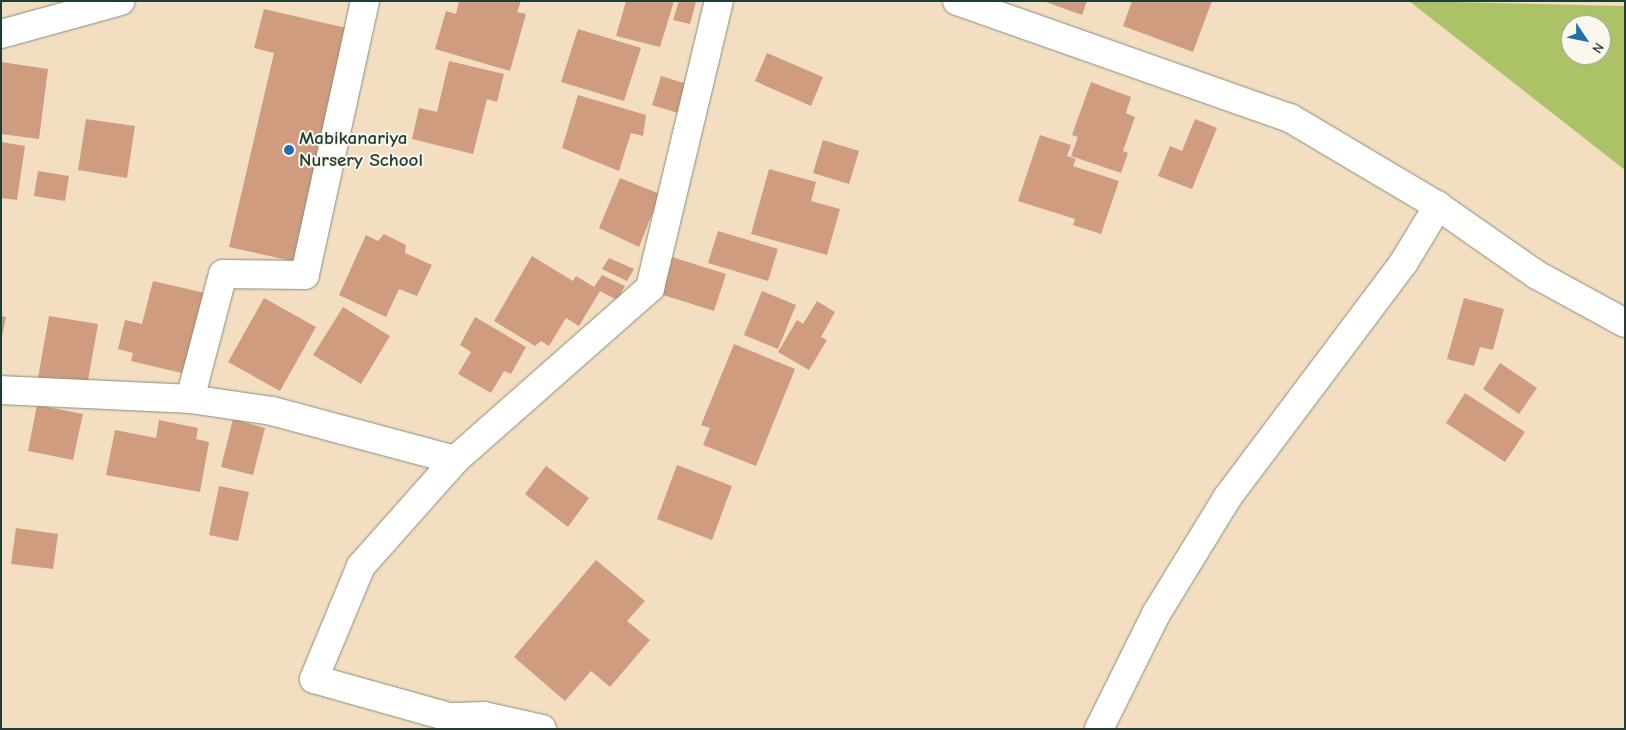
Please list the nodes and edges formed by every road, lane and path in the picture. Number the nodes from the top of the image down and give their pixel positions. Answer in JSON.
{"nodes":[{"id":1,"x":121,"y":1,"type":"edge"},
{"id":2,"x":365,"y":1,"type":"edge"},
{"id":3,"x":719,"y":1,"type":"edge"},
{"id":4,"x":957,"y":1,"type":"edge"},
{"id":5,"x":1,"y":34,"type":"edge"},
{"id":6,"x":1438,"y":206,"type":"junction"},
{"id":7,"x":1625,"y":323,"type":"edge"},
{"id":8,"x":1,"y":390,"type":"edge"},
{"id":9,"x":190,"y":400,"type":"junction"},
{"id":10,"x":455,"y":460,"type":"junction"},
{"id":11,"x":542,"y":729,"type":"edge"},
{"id":12,"x":1099,"y":729,"type":"edge"}],
"edges":[{"from":1,"to":5,"type":"street"},
{"from":2,"to":9,"type":"street"},
{"from":3,"to":10,"type":"street"},
{"from":4,"to":6,"type":"street"},
{"from":6,"to":7,"type":"street"},
{"from":6,"to":12,"type":"street"},
{"from":8,"to":9,"type":"street"},
{"from":9,"to":10,"type":"street"},
{"from":10,"to":11,"type":"street"}]}
